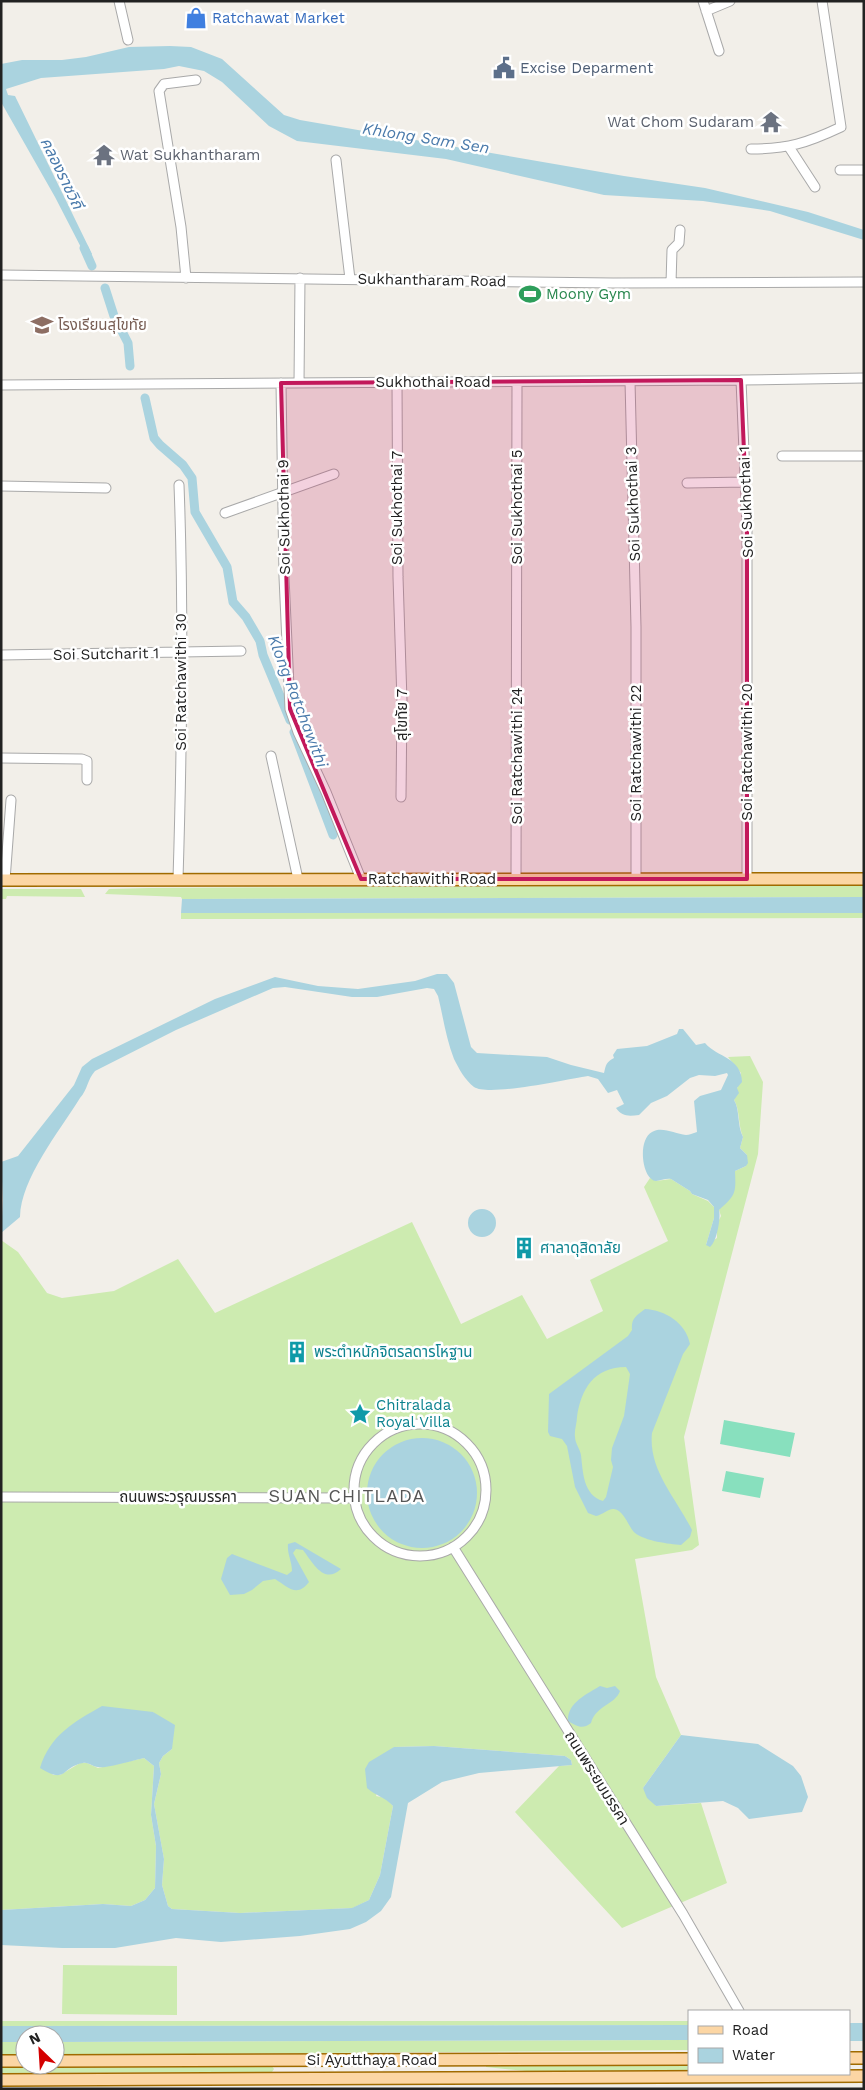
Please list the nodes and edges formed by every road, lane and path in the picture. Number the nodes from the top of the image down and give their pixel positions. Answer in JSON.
{"nodes":[{"id":1,"x":119,"y":1,"type":"edge"},
{"id":2,"x":703,"y":1,"type":"edge"},
{"id":3,"x":730,"y":1,"type":"edge"},
{"id":4,"x":822,"y":1,"type":"edge"},
{"id":5,"x":706,"y":11,"type":"junction"},
{"id":6,"x":128,"y":40,"type":"dead end"},
{"id":7,"x":719,"y":51,"type":"dead end"},
{"id":8,"x":196,"y":80,"type":"dead end"},
{"id":9,"x":789,"y":147,"type":"junction"},
{"id":10,"x":750,"y":149,"type":"dead end"},
{"id":11,"x":336,"y":160,"type":"dead end"},
{"id":12,"x":840,"y":170,"type":"dead end"},
{"id":13,"x":864,"y":170,"type":"edge"},
{"id":14,"x":815,"y":188,"type":"dead end"},
{"id":15,"x":680,"y":230,"type":"dead end"},
{"id":16,"x":1,"y":275,"type":"edge"},
{"id":17,"x":186,"y":278,"type":"junction"},
{"id":18,"x":300,"y":278,"type":"junction"},
{"id":19,"x":350,"y":279,"type":"junction"},
{"id":20,"x":864,"y":282,"type":"edge"},
{"id":21,"x":671,"y":283,"type":"junction"},
{"id":22,"x":864,"y":378,"type":"edge"},
{"id":23,"x":741,"y":380,"type":"junction"},
{"id":24,"x":630,"y":381,"type":"junction"},
{"id":25,"x":397,"y":382,"type":"junction"},
{"id":26,"x":517,"y":382,"type":"junction"},
{"id":27,"x":281,"y":383,"type":"junction"},
{"id":28,"x":299,"y":383,"type":"junction"},
{"id":29,"x":1,"y":384,"type":"edge"},
{"id":30,"x":782,"y":456,"type":"dead end"},
{"id":31,"x":864,"y":456,"type":"edge"},
{"id":32,"x":334,"y":474,"type":"dead end"},
{"id":33,"x":746,"y":482,"type":"junction"},
{"id":34,"x":686,"y":483,"type":"dead end"},
{"id":35,"x":179,"y":485,"type":"dead end"},
{"id":36,"x":1,"y":486,"type":"edge"},
{"id":37,"x":106,"y":488,"type":"dead end"},
{"id":38,"x":284,"y":491,"type":"junction"},
{"id":39,"x":225,"y":513,"type":"dead end"},
{"id":40,"x":747,"y":625,"type":"joint"},
{"id":41,"x":636,"y":627,"type":"joint"},
{"id":42,"x":517,"y":632,"type":"joint"},
{"id":43,"x":400,"y":633,"type":"joint"},
{"id":44,"x":241,"y":651,"type":"dead end"},
{"id":45,"x":180,"y":652,"type":"junction"},
{"id":46,"x":1,"y":655,"type":"edge"},
{"id":47,"x":270,"y":756,"type":"dead end"},
{"id":48,"x":1,"y":758,"type":"edge"},
{"id":49,"x":87,"y":780,"type":"dead end"},
{"id":50,"x":401,"y":797,"type":"dead end"},
{"id":51,"x":11,"y":800,"type":"dead end"},
{"id":52,"x":178,"y":879,"type":"junction"},
{"id":53,"x":298,"y":879,"type":"junction"},
{"id":54,"x":361,"y":879,"type":"junction"},
{"id":55,"x":636,"y":879,"type":"junction"},
{"id":56,"x":747,"y":879,"type":"junction"},
{"id":57,"x":864,"y":879,"type":"edge"},
{"id":58,"x":3,"y":880,"type":"edge"},
{"id":59,"x":516,"y":880,"type":"junction"},
{"id":60,"x":1,"y":1497,"type":"edge"},
{"id":61,"x":354,"y":1498,"type":"junction"},
{"id":62,"x":454,"y":1547,"type":"junction"},
{"id":63,"x":738,"y":2010,"type":"edge"},
{"id":64,"x":850,"y":2058,"type":"edge"},
{"id":65,"x":864,"y":2058,"type":"edge"},
{"id":66,"x":688,"y":2059,"type":"edge"},
{"id":67,"x":286,"y":2060,"type":"junction"},
{"id":68,"x":1,"y":2061,"type":"edge"},
{"id":69,"x":15,"y":2061,"type":"edge"},
{"id":70,"x":65,"y":2061,"type":"edge"},
{"id":71,"x":741,"y":2075,"type":"edge"},
{"id":72,"x":864,"y":2076,"type":"edge"},
{"id":73,"x":286,"y":2079,"type":"junction"},
{"id":74,"x":1,"y":2080,"type":"edge"}],
"edges":[{"from":1,"to":6,"type":"street"},
{"from":2,"to":5,"type":"street"},
{"from":3,"to":5,"type":"street"},
{"from":4,"to":9,"type":"street"},
{"from":5,"to":7,"type":"street"},
{"from":8,"to":17,"type":"street"},
{"from":9,"to":10,"type":"street"},
{"from":9,"to":14,"type":"street"},
{"from":11,"to":19,"type":"street"},
{"from":12,"to":13,"type":"street"},
{"from":15,"to":21,"type":"street"},
{"from":16,"to":17,"type":"street","name":"Sukhantharam Road"},
{"from":17,"to":18,"type":"street","name":"Sukhantharam Road"},
{"from":18,"to":19,"type":"street","name":"Sukhantharam Road"},
{"from":18,"to":28,"type":"street"},
{"from":19,"to":21,"type":"street","name":"Sukhantharam Road"},
{"from":20,"to":21,"type":"street","name":"Sukhantharam Road"},
{"from":22,"to":23,"type":"street","name":"Sukhothai Road"},
{"from":23,"to":24,"type":"street","name":"Sukhothai Road"},
{"from":23,"to":33,"type":"street","name":"Soi Sukhothai 1"},
{"from":24,"to":26,"type":"street","name":"Sukhothai Road"},
{"from":24,"to":41,"type":"street","name":"Soi Sukhothai 3"},
{"from":25,"to":26,"type":"street","name":"Sukhothai Road"},
{"from":25,"to":28,"type":"street","name":"Sukhothai Road"},
{"from":25,"to":43,"type":"street","name":"Soi Sukhothai 7"},
{"from":26,"to":42,"type":"street","name":"Soi Sukhothai 5"},
{"from":27,"to":28,"type":"street","name":"Sukhothai Road"},
{"from":27,"to":29,"type":"street","name":"Sukhothai Road"},
{"from":27,"to":38,"type":"street","name":"Soi Sukhothai 9"},
{"from":30,"to":31,"type":"street"},
{"from":32,"to":38,"type":"street"},
{"from":33,"to":34,"type":"street"},
{"from":33,"to":40,"type":"street","name":"Soi Sukhothai 1"},
{"from":35,"to":45,"type":"street","name":"Soi Ratchawithi 30"},
{"from":36,"to":37,"type":"street"},
{"from":38,"to":39,"type":"street"},
{"from":38,"to":54,"type":"street","name":"Soi Sukhothai 9"},
{"from":40,"to":56,"type":"street","name":"Soi Ratchawithi 20"},
{"from":41,"to":55,"type":"street","name":"Soi Ratchawithi 22"},
{"from":42,"to":59,"type":"street","name":"Soi Ratchawithi 24"},
{"from":43,"to":50,"type":"street","name":"สุโขทัย 7"},
{"from":44,"to":45,"type":"street","name":"Soi Sutcharit 1"},
{"from":45,"to":46,"type":"street","name":"Soi Sutcharit 1"},
{"from":45,"to":52,"type":"street","name":"Soi Ratchawithi 30"},
{"from":47,"to":53,"type":"street"},
{"from":48,"to":49,"type":"street"},
{"from":51,"to":58,"type":"street"},
{"from":52,"to":53,"type":"main road","name":"Ratchawithi Road"},
{"from":52,"to":58,"type":"main road","name":"Ratchawithi Road"},
{"from":53,"to":54,"type":"main road","name":"Ratchawithi Road"},
{"from":54,"to":59,"type":"main road","name":"Ratchawithi Road"},
{"from":55,"to":56,"type":"main road","name":"Ratchawithi Road"},
{"from":55,"to":59,"type":"main road","name":"Ratchawithi Road"},
{"from":56,"to":57,"type":"main road","name":"Ratchawithi Road"},
{"from":60,"to":61,"type":"street","name":"ถนนพระวรุณมรรคา"},
{"from":61,"to":62,"type":"street"},
{"from":61,"to":62,"type":"street"},
{"from":62,"to":63,"type":"street","name":"ถนนพระยมมรรคา"},
{"from":64,"to":65,"type":"main road"},
{"from":66,"to":67,"type":"main road","name":"Si Ayutthaya Road"},
{"from":67,"to":70,"type":"main road","name":"Si Ayutthaya Road"},
{"from":67,"to":73,"type":"main road"},
{"from":68,"to":69,"type":"main road"},
{"from":71,"to":72,"type":"main road","name":"Si Ayutthaya Road"},
{"from":71,"to":73,"type":"main road","name":"Si Ayutthaya Road"},
{"from":73,"to":74,"type":"main road","name":"Si Ayutthaya Road"}]}
